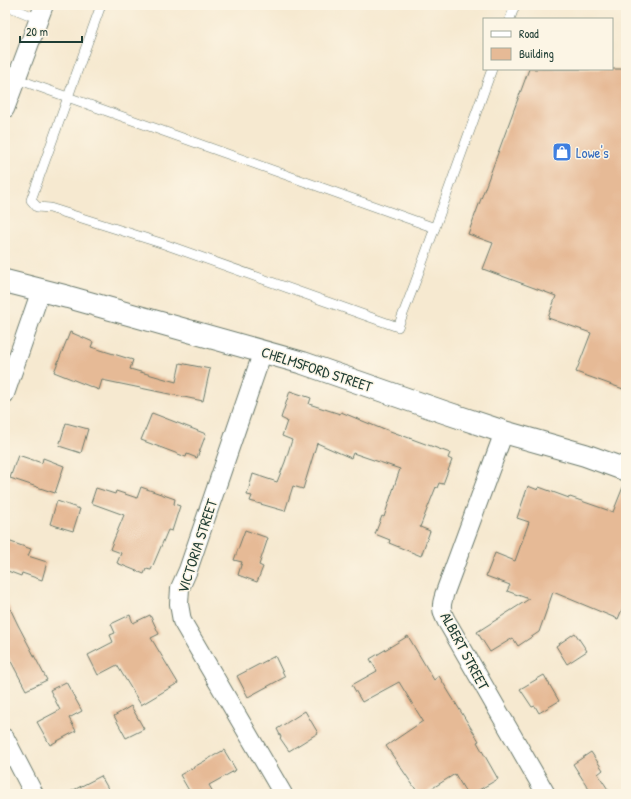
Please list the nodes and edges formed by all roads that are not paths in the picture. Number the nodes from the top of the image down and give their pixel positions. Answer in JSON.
{"nodes":[{"id":1,"x":5,"y":5,"type":"edge"},
{"id":2,"x":101,"y":5,"type":"edge"},
{"id":3,"x":515,"y":5,"type":"edge"},
{"id":4,"x":42,"y":12,"type":"edge"},
{"id":5,"x":510,"y":18,"type":"edge"},
{"id":6,"x":492,"y":70,"type":"edge"},
{"id":7,"x":16,"y":79,"type":"junction"},
{"id":8,"x":68,"y":97,"type":"junction"},
{"id":9,"x":6,"y":104,"type":"edge"},
{"id":10,"x":435,"y":228,"type":"junction"},
{"id":11,"x":5,"y":281,"type":"edge"},
{"id":12,"x":41,"y":290,"type":"junction"},
{"id":13,"x":263,"y":351,"type":"junction"},
{"id":14,"x":5,"y":394,"type":"edge"},
{"id":15,"x":504,"y":432,"type":"junction"},
{"id":16,"x":626,"y":470,"type":"edge"},
{"id":17,"x":5,"y":738,"type":"edge"},
{"id":18,"x":34,"y":794,"type":"edge"},
{"id":19,"x":283,"y":794,"type":"edge"},
{"id":20,"x":546,"y":794,"type":"edge"}],
"edges":[{"from":1,"to":4,"type":"lane"},
{"from":2,"to":8,"type":"lane"},
{"from":3,"to":5,"type":"lane"},
{"from":4,"to":7,"type":"street"},
{"from":6,"to":10,"type":"lane"},
{"from":7,"to":8,"type":"lane"},
{"from":7,"to":9,"type":"street"},
{"from":8,"to":10,"type":"lane"},
{"from":8,"to":10,"type":"lane"},
{"from":11,"to":12,"type":"main road","name":"CHELMSFORD STREET"},
{"from":12,"to":13,"type":"main road","name":"CHELMSFORD STREET"},
{"from":12,"to":14,"type":"street"},
{"from":13,"to":15,"type":"main road","name":"CHELMSFORD STREET"},
{"from":13,"to":19,"type":"street","name":"VICTORIA STREET"},
{"from":15,"to":16,"type":"main road","name":"CHELMSFORD STREET"},
{"from":15,"to":20,"type":"street","name":"ALBERT STREET"},
{"from":17,"to":18,"type":"street"}]}
